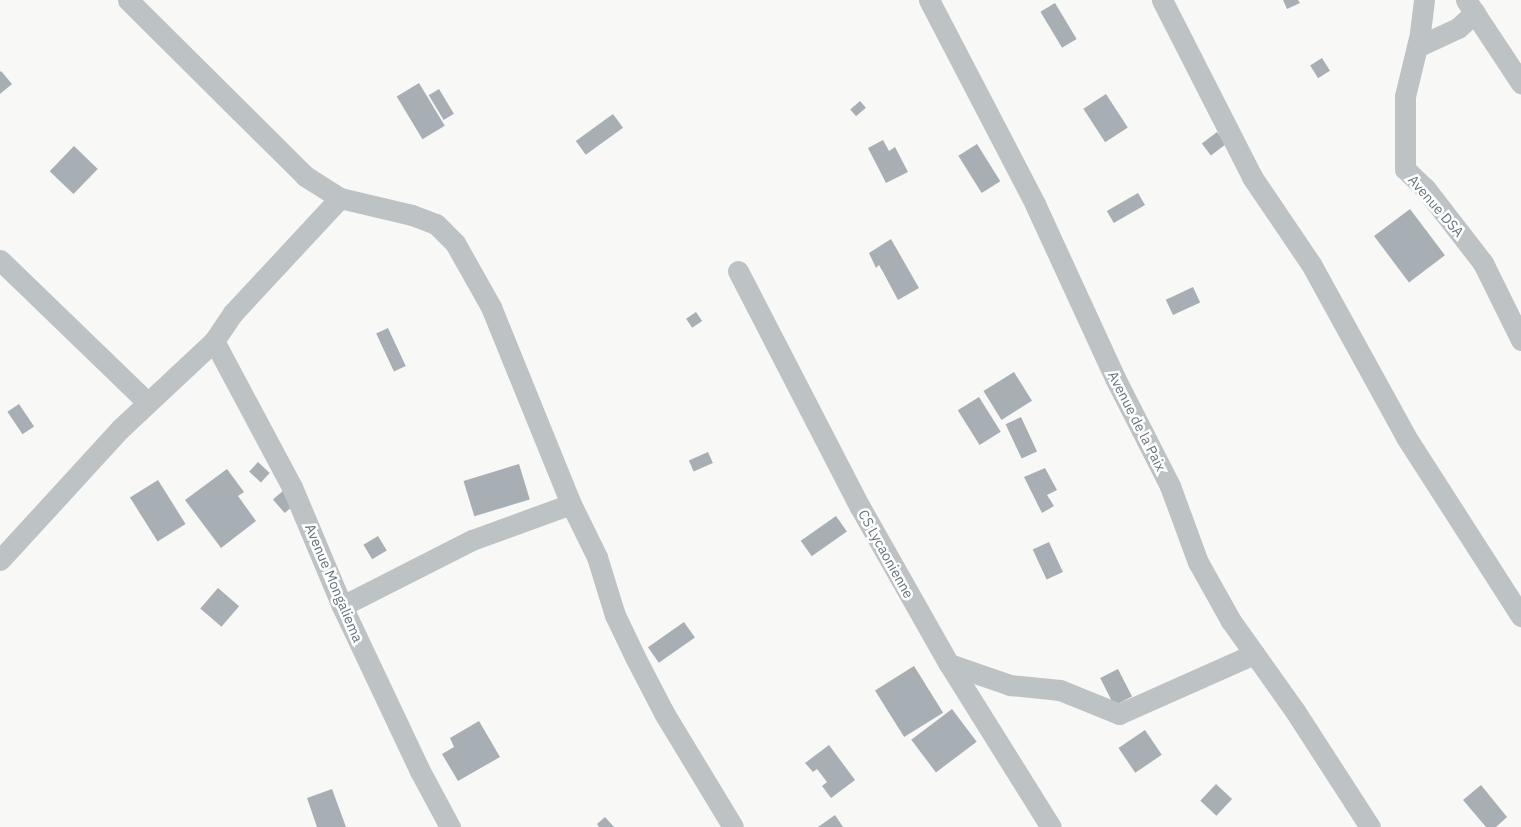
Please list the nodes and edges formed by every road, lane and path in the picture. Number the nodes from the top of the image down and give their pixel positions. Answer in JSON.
{"nodes":[{"id":1,"x":128,"y":0,"type":"edge"},
{"id":2,"x":929,"y":0,"type":"edge"},
{"id":3,"x":1162,"y":0,"type":"edge"},
{"id":4,"x":1424,"y":0,"type":"edge"},
{"id":5,"x":1470,"y":6,"type":"edge"},
{"id":6,"x":1417,"y":47,"type":"junction"},
{"id":7,"x":1521,"y":83,"type":"edge"},
{"id":8,"x":340,"y":198,"type":"junction"},
{"id":9,"x":0,"y":260,"type":"edge"},
{"id":10,"x":738,"y":271,"type":"dead end"},
{"id":11,"x":1521,"y":340,"type":"edge"},
{"id":12,"x":214,"y":341,"type":"junction"},
{"id":13,"x":147,"y":402,"type":"junction"},
{"id":14,"x":571,"y":504,"type":"junction"},
{"id":15,"x":0,"y":560,"type":"edge"},
{"id":16,"x":342,"y":606,"type":"junction"},
{"id":17,"x":1521,"y":616,"type":"edge"},
{"id":18,"x":1254,"y":654,"type":"junction"},
{"id":19,"x":948,"y":664,"type":"junction"},
{"id":20,"x":450,"y":827,"type":"edge"},
{"id":21,"x":733,"y":827,"type":"edge"},
{"id":22,"x":1051,"y":827,"type":"edge"},
{"id":23,"x":1370,"y":827,"type":"edge"}],
"edges":[{"from":1,"to":8,"type":"street"},
{"from":2,"to":18,"type":"street","name":"Avenue de la Paix"},
{"from":3,"to":17,"type":"street"},
{"from":4,"to":6,"type":"street","name":"Avenue DSA"},
{"from":5,"to":6,"type":"street"},
{"from":5,"to":7,"type":"street"},
{"from":6,"to":11,"type":"street","name":"Avenue DSA"},
{"from":8,"to":12,"type":"street"},
{"from":8,"to":14,"type":"street"},
{"from":9,"to":13,"type":"street"},
{"from":10,"to":19,"type":"street","name":"CS Lycaonienne"},
{"from":12,"to":13,"type":"street"},
{"from":12,"to":16,"type":"street","name":"Avenue Mongaliema"},
{"from":13,"to":15,"type":"street"},
{"from":14,"to":16,"type":"street"},
{"from":14,"to":21,"type":"street"},
{"from":16,"to":20,"type":"street","name":"Avenue Mongaliema"},
{"from":18,"to":19,"type":"street"},
{"from":18,"to":23,"type":"street","name":"Avenue de la Paix"},
{"from":19,"to":22,"type":"street","name":"CS Lycaonienne"}]}
